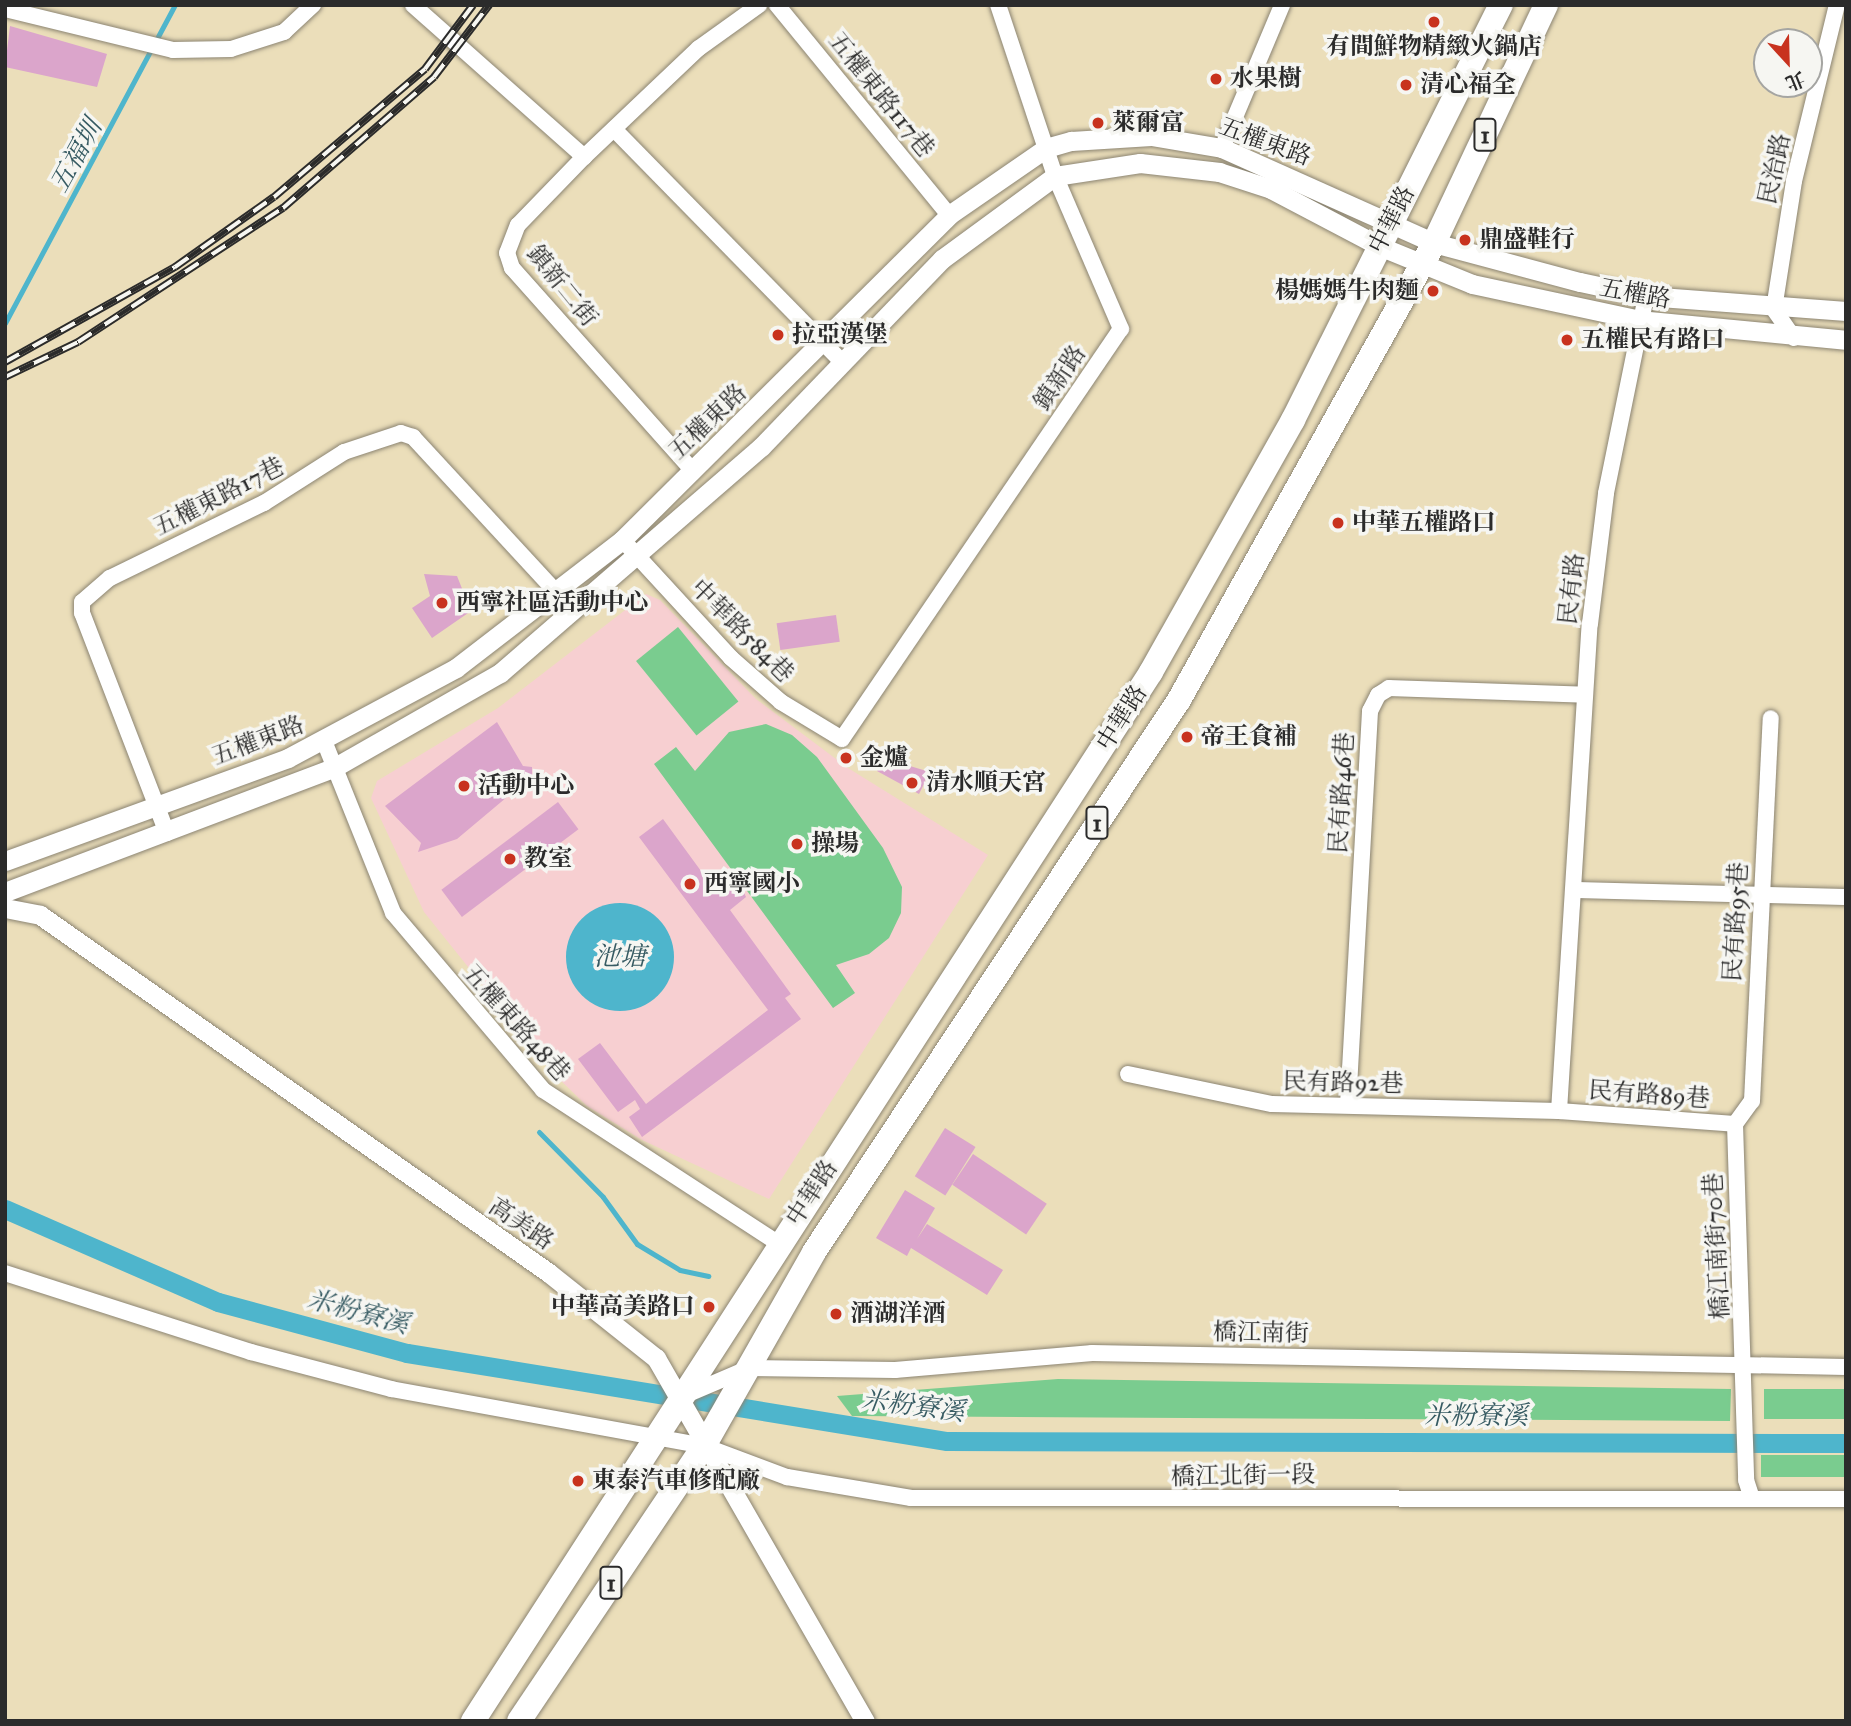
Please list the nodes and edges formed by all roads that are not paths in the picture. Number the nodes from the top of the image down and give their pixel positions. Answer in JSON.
{"nodes":[{"id":1,"x":313,"y":5,"type":"edge"},
{"id":2,"x":413,"y":5,"type":"edge"},
{"id":3,"x":759,"y":5,"type":"edge"},
{"id":4,"x":777,"y":5,"type":"edge"},
{"id":5,"x":998,"y":5,"type":"edge"},
{"id":6,"x":1282,"y":5,"type":"edge"},
{"id":7,"x":1501,"y":5,"type":"edge"},
{"id":8,"x":1546,"y":5,"type":"edge"},
{"id":9,"x":1837,"y":5,"type":"edge"},
{"id":10,"x":5,"y":9,"type":"edge"},
{"id":11,"x":1838,"y":38,"type":"edge"},
{"id":12,"x":614,"y":129,"type":"junction"},
{"id":13,"x":1046,"y":148,"type":"junction"},
{"id":14,"x":1222,"y":148,"type":"junction"},
{"id":15,"x":584,"y":157,"type":"junction"},
{"id":16,"x":1055,"y":176,"type":"junction"},
{"id":17,"x":949,"y":215,"type":"junction"},
{"id":18,"x":1392,"y":222,"type":"junction"},
{"id":19,"x":1434,"y":243,"type":"junction"},
{"id":20,"x":1379,"y":246,"type":"junction"},
{"id":21,"x":1423,"y":265,"type":"junction"},
{"id":22,"x":1646,"y":296,"type":"junction"},
{"id":23,"x":1774,"y":309,"type":"junction"},
{"id":24,"x":1846,"y":311,"type":"edge"},
{"id":25,"x":1640,"y":320,"type":"junction"},
{"id":26,"x":1794,"y":338,"type":"junction"},
{"id":27,"x":1846,"y":340,"type":"edge"},
{"id":28,"x":822,"y":345,"type":"junction"},
{"id":29,"x":842,"y":362,"type":"junction"},
{"id":30,"x":693,"y":471,"type":"junction"},
{"id":31,"x":622,"y":540,"type":"junction"},
{"id":32,"x":639,"y":557,"type":"junction"},
{"id":33,"x":557,"y":593,"type":"junction"},
{"id":34,"x":1585,"y":695,"type":"junction"},
{"id":35,"x":1771,"y":718,"type":"dead end"},
{"id":36,"x":842,"y":739,"type":"joint"},
{"id":37,"x":324,"y":741,"type":"junction"},
{"id":38,"x":335,"y":767,"type":"junction"},
{"id":39,"x":155,"y":807,"type":"junction"},
{"id":40,"x":167,"y":833,"type":"junction"},
{"id":41,"x":5,"y":861,"type":"edge"},
{"id":42,"x":1575,"y":890,"type":"junction"},
{"id":43,"x":5,"y":892,"type":"edge"},
{"id":44,"x":1761,"y":896,"type":"junction"},
{"id":45,"x":1846,"y":898,"type":"edge"},
{"id":46,"x":5,"y":908,"type":"edge"},
{"id":47,"x":1128,"y":1074,"type":"dead end"},
{"id":48,"x":1348,"y":1105,"type":"junction"},
{"id":49,"x":1559,"y":1111,"type":"junction"},
{"id":50,"x":1735,"y":1124,"type":"junction"},
{"id":51,"x":779,"y":1244,"type":"junction"},
{"id":52,"x":5,"y":1273,"type":"edge"},
{"id":53,"x":1746,"y":1365,"type":"junction"},
{"id":54,"x":1846,"y":1367,"type":"edge"},
{"id":55,"x":749,"y":1368,"type":"junction"},
{"id":56,"x":683,"y":1396,"type":"junction"},
{"id":57,"x":648,"y":1440,"type":"junction"},
{"id":58,"x":704,"y":1443,"type":"junction"},
{"id":59,"x":1752,"y":1499,"type":"junction"},
{"id":60,"x":1846,"y":1499,"type":"edge"},
{"id":61,"x":472,"y":1721,"type":"edge"},
{"id":62,"x":519,"y":1721,"type":"edge"},
{"id":63,"x":865,"y":1721,"type":"edge"}],
"edges":[{"from":1,"to":10,"type":"street"},
{"from":2,"to":15,"type":"street"},
{"from":3,"to":12,"type":"street","name":"鎮新二街"},
{"from":4,"to":17,"type":"street","name":"五權東路117巷"},
{"from":5,"to":13,"type":"street","name":"鎮新路"},
{"from":6,"to":14,"type":"street"},
{"from":7,"to":18,"type":"main road","name":"中華路","number":"1"},
{"from":8,"to":19,"type":"main road","name":"中華路","number":"1"},
{"from":9,"to":11,"type":"street","name":"民治路"},
{"from":11,"to":23,"type":"street","name":"民治路"},
{"from":12,"to":15,"type":"street","name":"鎮新二街"},
{"from":12,"to":28,"type":"street"},
{"from":13,"to":14,"type":"street","name":"五權東路"},
{"from":13,"to":16,"type":"street","name":"鎮新路"},
{"from":13,"to":17,"type":"street","name":"五權東路"},
{"from":14,"to":18,"type":"street","name":"五權東路"},
{"from":15,"to":30,"type":"street","name":"鎮新二街"},
{"from":16,"to":20,"type":"street","name":"五權東路"},
{"from":16,"to":29,"type":"street","name":"五權東路"},
{"from":16,"to":36,"type":"street","name":"鎮新路"},
{"from":17,"to":28,"type":"street","name":"五權東路"},
{"from":18,"to":19,"type":"street","name":"五權東路"},
{"from":18,"to":20,"type":"main road","name":"中華路","number":"1"},
{"from":19,"to":21,"type":"main road","name":"中華路","number":"1"},
{"from":19,"to":22,"type":"street","name":"五權路"},
{"from":20,"to":21,"type":"street","name":"五權東路"},
{"from":20,"to":51,"type":"main road","name":"中華路","number":"1"},
{"from":21,"to":25,"type":"street","name":"五權路"},
{"from":21,"to":55,"type":"main road","name":"中華路","number":"1"},
{"from":22,"to":23,"type":"street","name":"五權路"},
{"from":22,"to":25,"type":"street","name":"民有路"},
{"from":23,"to":24,"type":"street","name":"五權路"},
{"from":23,"to":26,"type":"street"},
{"from":25,"to":26,"type":"street","name":"五權路"},
{"from":25,"to":34,"type":"street","name":"民有路"},
{"from":26,"to":27,"type":"street","name":"五權路"},
{"from":28,"to":29,"type":"street"},
{"from":28,"to":30,"type":"street","name":"五權東路"},
{"from":29,"to":32,"type":"street","name":"五權東路"},
{"from":30,"to":31,"type":"street","name":"五權東路"},
{"from":31,"to":32,"type":"street","name":"中華路584巷"},
{"from":31,"to":33,"type":"street","name":"五權東路"},
{"from":32,"to":36,"type":"street","name":"中華路584巷"},
{"from":32,"to":38,"type":"street","name":"五權東路"},
{"from":33,"to":37,"type":"street","name":"五權東路"},
{"from":33,"to":39,"type":"street","name":"五權東路17巷"},
{"from":34,"to":42,"type":"street","name":"民有路"},
{"from":34,"to":48,"type":"street","name":"民有路46巷"},
{"from":35,"to":44,"type":"street","name":"民有路95巷"},
{"from":37,"to":38,"type":"street","name":"五權東路48巷"},
{"from":37,"to":39,"type":"street","name":"五權東路"},
{"from":38,"to":40,"type":"street","name":"五權東路"},
{"from":38,"to":51,"type":"street","name":"五權東路48巷"},
{"from":39,"to":40,"type":"street","name":"五權東路17巷"},
{"from":39,"to":41,"type":"street","name":"五權東路"},
{"from":40,"to":43,"type":"street","name":"五權東路"},
{"from":42,"to":44,"type":"street"},
{"from":42,"to":49,"type":"street","name":"民有路"},
{"from":44,"to":45,"type":"street"},
{"from":44,"to":50,"type":"street","name":"民有路95巷"},
{"from":46,"to":56,"type":"street","name":"高美路"},
{"from":47,"to":48,"type":"street","name":"民有路92巷"},
{"from":48,"to":49,"type":"street","name":"民有路92巷"},
{"from":49,"to":50,"type":"street","name":"民有路89巷"},
{"from":50,"to":53,"type":"street","name":"橋江南街70巷"},
{"from":51,"to":56,"type":"main road","name":"中華路","number":"1"},
{"from":52,"to":57,"type":"street","name":"橋江北街一段"},
{"from":53,"to":54,"type":"street","name":"橋江南街"},
{"from":53,"to":55,"type":"street","name":"橋江南街"},
{"from":53,"to":59,"type":"street","name":"橋江南街70巷"},
{"from":55,"to":56,"type":"street","name":"橋江南街"},
{"from":55,"to":58,"type":"main road","number":"1"},
{"from":56,"to":57,"type":"main road","number":"1"},
{"from":56,"to":58,"type":"street","name":"高美路"},
{"from":57,"to":58,"type":"street","name":"橋江北街一段"},
{"from":57,"to":61,"type":"main road","number":"1"},
{"from":58,"to":59,"type":"street","name":"橋江北街一段"},
{"from":58,"to":62,"type":"main road","number":"1"},
{"from":58,"to":63,"type":"street","name":"高美路"},
{"from":59,"to":60,"type":"street","name":"橋江北街一段"}]}
